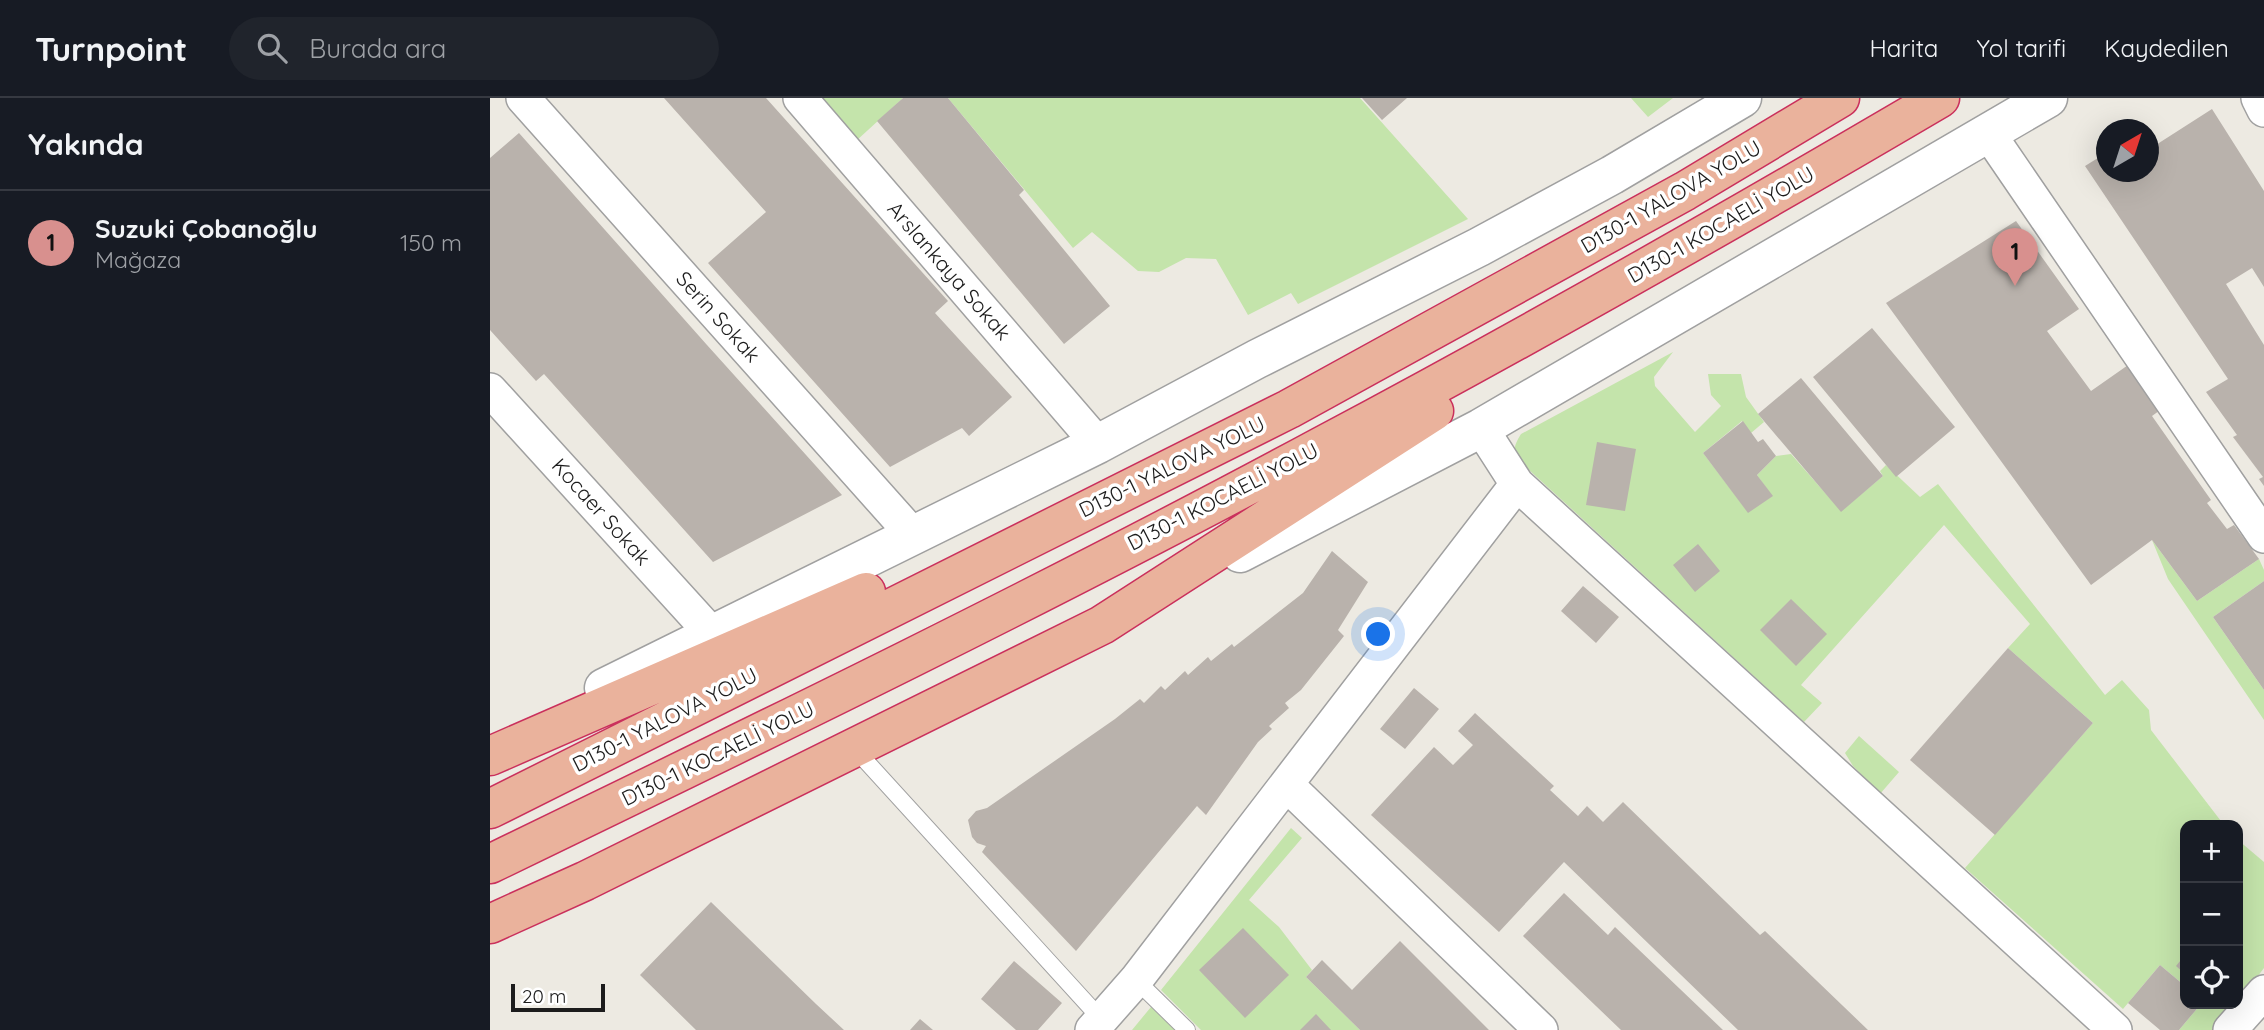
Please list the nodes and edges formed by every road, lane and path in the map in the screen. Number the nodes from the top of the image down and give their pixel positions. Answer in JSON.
{"nodes":[{"id":1,"x":523,"y":98,"type":"edge"},
{"id":2,"x":800,"y":98,"type":"edge"},
{"id":3,"x":1742,"y":98,"type":"edge"},
{"id":4,"x":1840,"y":98,"type":"edge"},
{"id":5,"x":1940,"y":98,"type":"edge"},
{"id":6,"x":2048,"y":98,"type":"edge"},
{"id":7,"x":2258,"y":98,"type":"edge"},
{"id":8,"x":2264,"y":110,"type":"edge"},
{"id":9,"x":1989,"y":134,"type":"junction"},
{"id":10,"x":1720,"y":227,"type":"junction"},
{"id":11,"x":490,"y":390,"type":"edge"},
{"id":12,"x":1289,"y":409,"type":"junction"},
{"id":13,"x":1481,"y":428,"type":"junction"},
{"id":14,"x":1098,"y":444,"type":"junction"},
{"id":15,"x":1517,"y":484,"type":"junction"},
{"id":16,"x":913,"y":535,"type":"junction"},
{"id":17,"x":2264,"y":536,"type":"edge"},
{"id":18,"x":1101,"y":625,"type":"junction"},
{"id":19,"x":712,"y":634,"type":"junction"},
{"id":20,"x":490,"y":746,"type":"edge"},
{"id":21,"x":854,"y":748,"type":"junction"},
{"id":22,"x":490,"y":756,"type":"edge"},
{"id":23,"x":1287,"y":785,"type":"junction"},
{"id":24,"x":490,"y":809,"type":"edge"},
{"id":25,"x":490,"y":864,"type":"edge"},
{"id":26,"x":490,"y":924,"type":"edge"},
{"id":27,"x":1136,"y":980,"type":"junction"},
{"id":28,"x":2264,"y":992,"type":"edge"},
{"id":29,"x":1096,"y":1025,"type":"edge"},
{"id":30,"x":1187,"y":1030,"type":"edge"},
{"id":31,"x":1541,"y":1030,"type":"edge"},
{"id":32,"x":2115,"y":1030,"type":"edge"},
{"id":33,"x":2230,"y":1030,"type":"edge"}],
"edges":[{"from":1,"to":16,"type":"street","name":"Serin Sokak"},
{"from":2,"to":14,"type":"street","name":"Arslankaya Sokak"},
{"from":3,"to":14,"type":"street"},
{"from":4,"to":12,"type":"highway","name":"D130-1 YALOVA YOLU"},
{"from":5,"to":10,"type":"highway","name":"D130-1 KOCAELİ YOLU"},
{"from":6,"to":9,"type":"street"},
{"from":7,"to":8,"type":"street"},
{"from":9,"to":13,"type":"street"},
{"from":9,"to":17,"type":"street"},
{"from":10,"to":18,"type":"highway"},
{"from":10,"to":25,"type":"highway","name":"D130-1 KOCAELİ YOLU"},
{"from":11,"to":19,"type":"street","name":"Kocaer Sokak"},
{"from":12,"to":22,"type":"highway"},
{"from":12,"to":24,"type":"highway","name":"D130-1 YALOVA YOLU"},
{"from":13,"to":15,"type":"street"},
{"from":13,"to":18,"type":"street"},
{"from":14,"to":16,"type":"street"},
{"from":15,"to":23,"type":"street"},
{"from":15,"to":32,"type":"street"},
{"from":16,"to":19,"type":"street"},
{"from":18,"to":21,"type":"highway"},
{"from":19,"to":20,"type":"street"},
{"from":21,"to":26,"type":"highway"},
{"from":21,"to":29,"type":"lane"},
{"from":23,"to":27,"type":"street"},
{"from":23,"to":31,"type":"street"},
{"from":27,"to":29,"type":"street"},
{"from":27,"to":30,"type":"lane"},
{"from":28,"to":33,"type":"street"}]}
